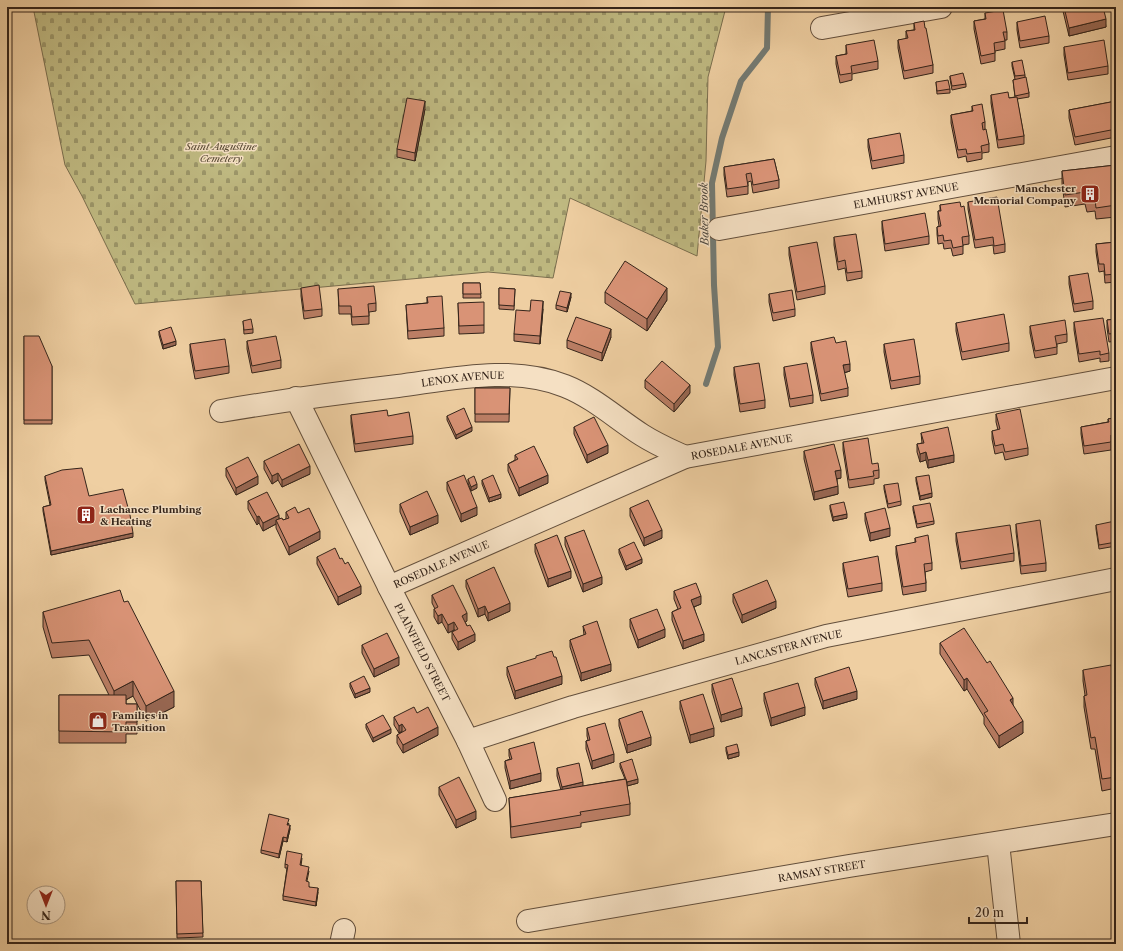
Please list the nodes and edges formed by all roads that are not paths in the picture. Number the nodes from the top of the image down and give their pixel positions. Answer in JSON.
{"nodes":[{"id":1,"x":941,"y":7,"type":"edge"},
{"id":2,"x":822,"y":28,"type":"dead end"},
{"id":3,"x":1116,"y":157,"type":"edge"},
{"id":4,"x":719,"y":229,"type":"dead end"},
{"id":5,"x":1116,"y":378,"type":"edge"},
{"id":6,"x":296,"y":398,"type":"junction"},
{"id":7,"x":220,"y":411,"type":"dead end"},
{"id":8,"x":685,"y":457,"type":"junction"},
{"id":9,"x":1116,"y":579,"type":"edge"},
{"id":10,"x":389,"y":587,"type":"junction"},
{"id":11,"x":468,"y":741,"type":"junction"},
{"id":12,"x":495,"y":800,"type":"dead end"},
{"id":13,"x":1116,"y":824,"type":"edge"},
{"id":14,"x":998,"y":843,"type":"junction"},
{"id":15,"x":528,"y":921,"type":"dead end"},
{"id":16,"x":1009,"y":944,"type":"edge"}],
"edges":[{"from":1,"to":2,"type":"street"},
{"from":3,"to":4,"type":"street","name":"ELMHURST AVENUE"},
{"from":5,"to":8,"type":"street","name":"ROSEDALE AVENUE"},
{"from":6,"to":7,"type":"street","name":"LENOX AVENUE"},
{"from":6,"to":8,"type":"street","name":"LENOX AVENUE"},
{"from":6,"to":10,"type":"street","name":"PLAINFIELD STREET"},
{"from":8,"to":10,"type":"street","name":"ROSEDALE AVENUE"},
{"from":9,"to":11,"type":"street","name":"LANCASTER AVENUE"},
{"from":10,"to":11,"type":"street","name":"PLAINFIELD STREET"},
{"from":11,"to":12,"type":"street","name":"PLAINFIELD STREET"},
{"from":13,"to":14,"type":"street","name":"RAMSAY STREET"},
{"from":14,"to":15,"type":"street","name":"RAMSAY STREET"},
{"from":14,"to":16,"type":"street"}]}
